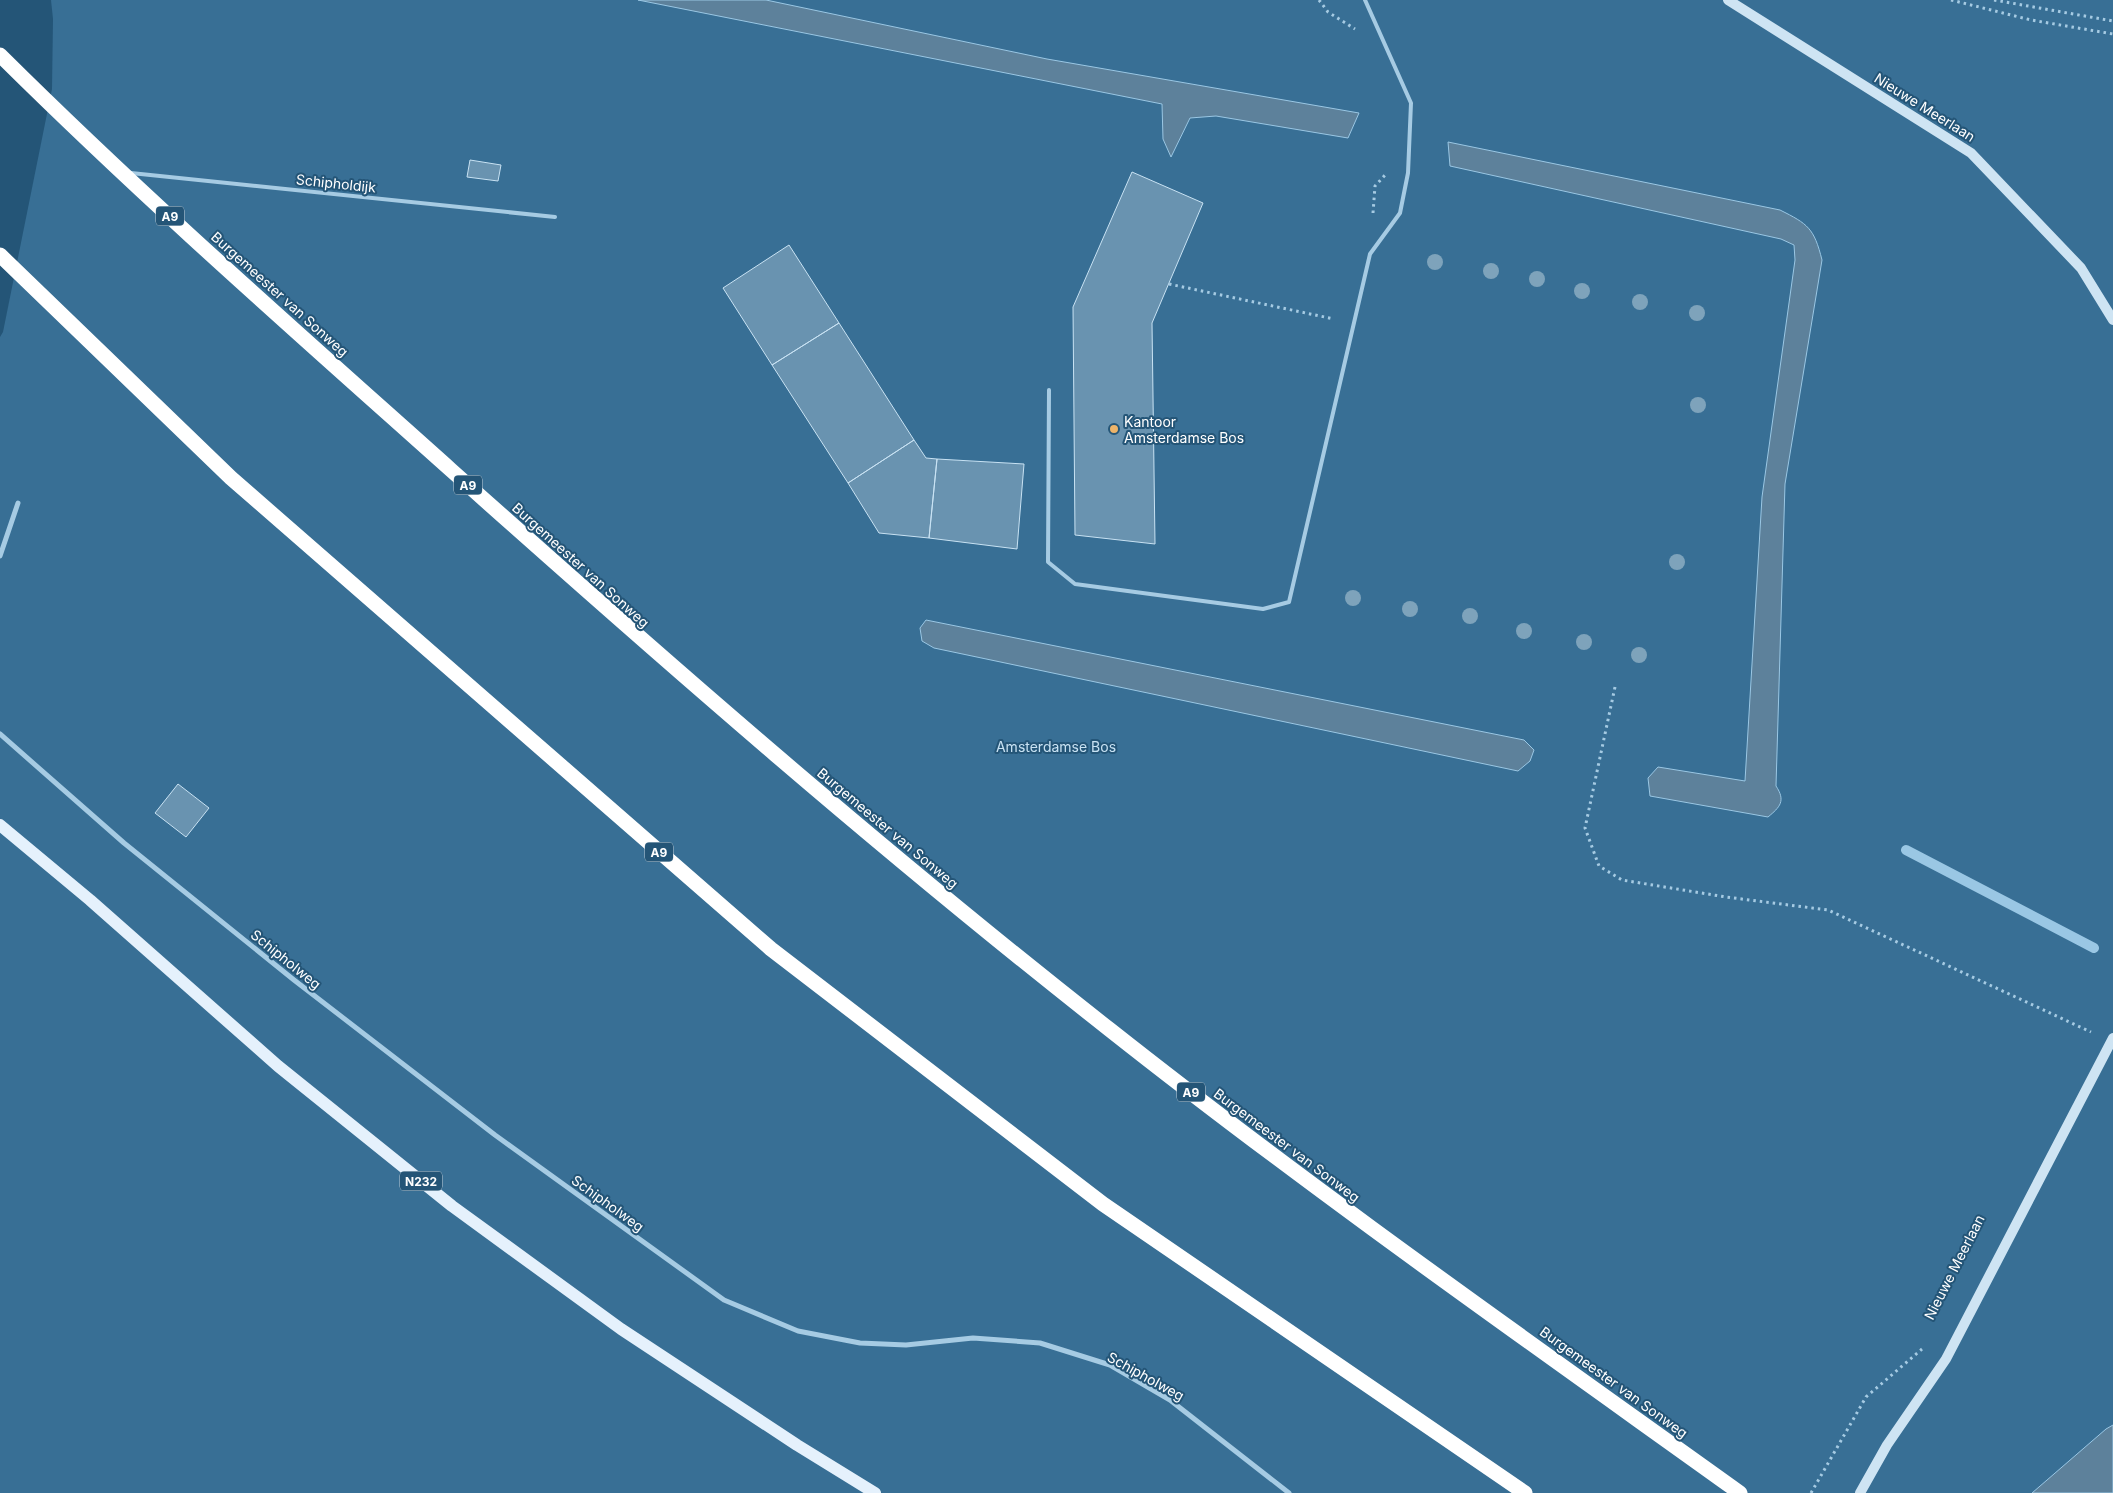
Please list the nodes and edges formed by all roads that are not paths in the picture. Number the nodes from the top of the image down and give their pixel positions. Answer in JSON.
{"nodes":[{"id":1,"x":1365,"y":0,"type":"edge"},
{"id":2,"x":1728,"y":0,"type":"edge"},
{"id":3,"x":0,"y":55,"type":"edge"},
{"id":4,"x":114,"y":172,"type":"dead end"},
{"id":5,"x":555,"y":217,"type":"dead end"},
{"id":6,"x":0,"y":255,"type":"edge"},
{"id":7,"x":2113,"y":320,"type":"edge"},
{"id":8,"x":1049,"y":390,"type":"dead end"},
{"id":9,"x":18,"y":503,"type":"dead end"},
{"id":10,"x":0,"y":556,"type":"edge"},
{"id":11,"x":0,"y":734,"type":"edge"},
{"id":12,"x":0,"y":825,"type":"edge"},
{"id":13,"x":2113,"y":1038,"type":"edge"},
{"id":14,"x":875,"y":1493,"type":"edge"},
{"id":15,"x":1289,"y":1493,"type":"edge"},
{"id":16,"x":1525,"y":1493,"type":"edge"},
{"id":17,"x":1740,"y":1493,"type":"edge"},
{"id":18,"x":1860,"y":1493,"type":"edge"}],
"edges":[{"from":1,"to":8,"type":"lane"},
{"from":2,"to":7,"type":"street","name":"Nieuwe Meerlaan"},
{"from":3,"to":17,"type":"highway","name":"Burgemeester van Sonweg","number":"A9"},
{"from":4,"to":5,"type":"lane","name":"Schipholdijk"},
{"from":6,"to":16,"type":"highway","number":"A9"},
{"from":9,"to":10,"type":"street"},
{"from":11,"to":15,"type":"street","name":"Schipholweg"},
{"from":12,"to":14,"type":"main road","number":"N232"},
{"from":13,"to":18,"type":"street"}]}
